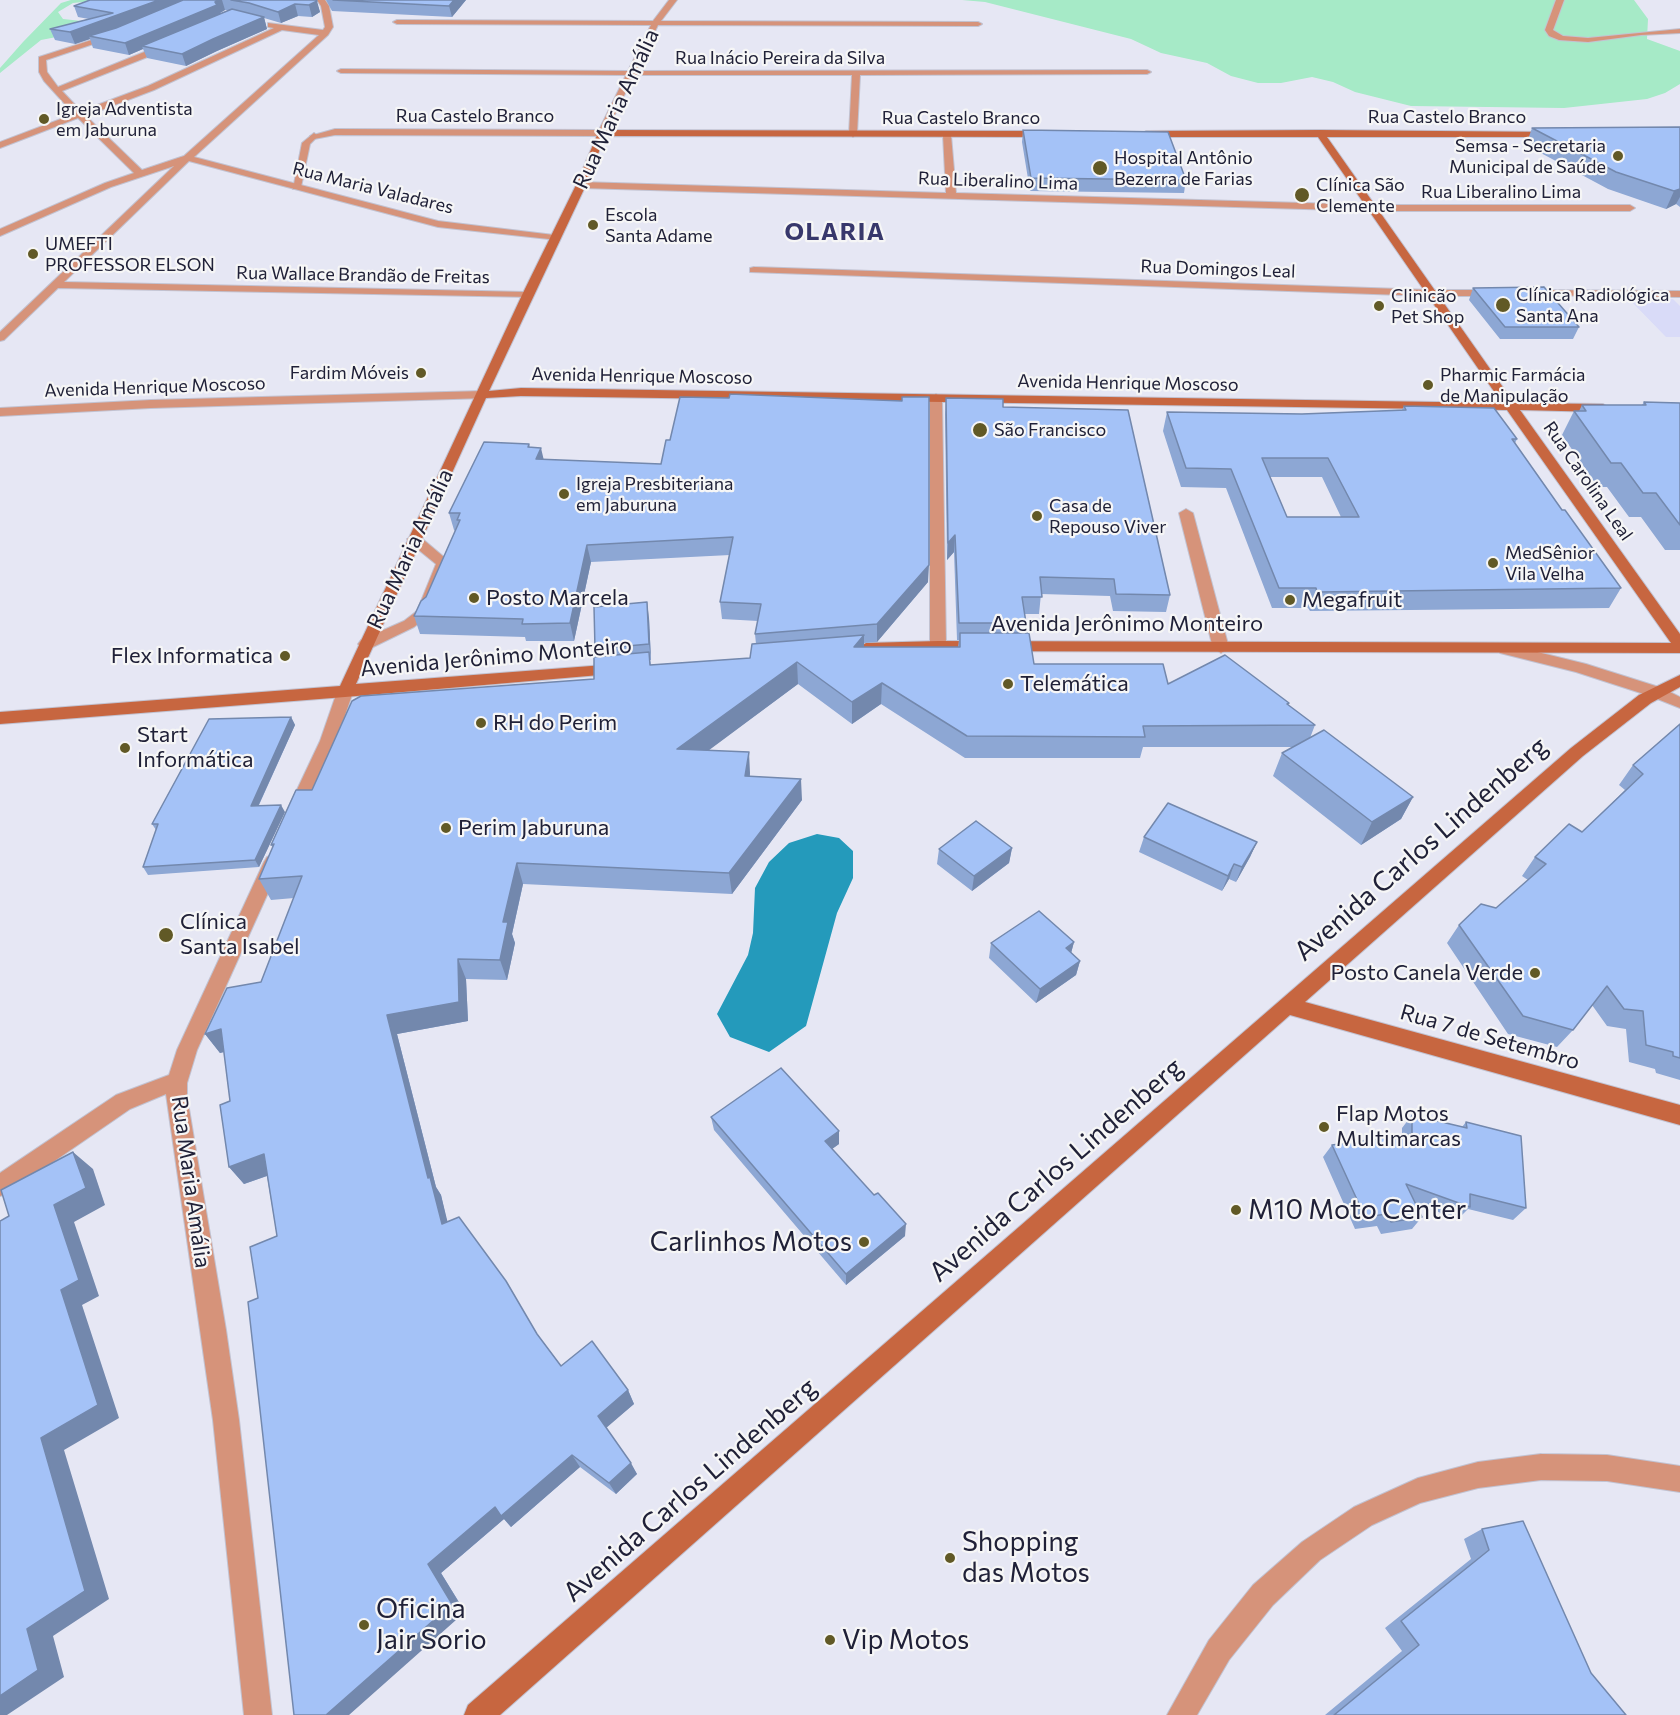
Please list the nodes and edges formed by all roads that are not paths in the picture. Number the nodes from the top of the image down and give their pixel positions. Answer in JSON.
{"nodes":[{"id":1,"x":321,"y":0,"type":"edge"},
{"id":2,"x":673,"y":0,"type":"edge"},
{"id":3,"x":1560,"y":0,"type":"edge"},
{"id":4,"x":262,"y":21,"type":"edge"},
{"id":5,"x":397,"y":22,"type":"edge"},
{"id":6,"x":656,"y":22,"type":"junction"},
{"id":7,"x":978,"y":24,"type":"dead end"},
{"id":8,"x":281,"y":28,"type":"junction"},
{"id":9,"x":327,"y":30,"type":"junction"},
{"id":10,"x":1680,"y":31,"type":"edge"},
{"id":11,"x":124,"y":32,"type":"edge"},
{"id":12,"x":173,"y":43,"type":"edge"},
{"id":13,"x":341,"y":71,"type":"dead end"},
{"id":14,"x":1147,"y":72,"type":"dead end"},
{"id":15,"x":633,"y":73,"type":"junction"},
{"id":16,"x":856,"y":73,"type":"junction"},
{"id":17,"x":58,"y":90,"type":"junction"},
{"id":18,"x":81,"y":116,"type":"junction"},
{"id":19,"x":602,"y":133,"type":"junction"},
{"id":20,"x":1320,"y":133,"type":"junction"},
{"id":21,"x":852,"y":134,"type":"junction"},
{"id":22,"x":1061,"y":134,"type":"edge"},
{"id":23,"x":1141,"y":134,"type":"edge"},
{"id":24,"x":1568,"y":134,"type":"edge"},
{"id":25,"x":946,"y":135,"type":"junction"},
{"id":26,"x":0,"y":145,"type":"edge"},
{"id":27,"x":187,"y":158,"type":"junction"},
{"id":28,"x":140,"y":174,"type":"junction"},
{"id":29,"x":581,"y":185,"type":"junction"},
{"id":30,"x":297,"y":187,"type":"junction"},
{"id":31,"x":951,"y":196,"type":"junction"},
{"id":32,"x":1373,"y":208,"type":"junction"},
{"id":33,"x":1630,"y":208,"type":"dead end"},
{"id":34,"x":0,"y":233,"type":"edge"},
{"id":35,"x":554,"y":238,"type":"junction"},
{"id":36,"x":754,"y":270,"type":"dead end"},
{"id":37,"x":54,"y":285,"type":"junction"},
{"id":38,"x":1430,"y":293,"type":"junction"},
{"id":39,"x":1680,"y":294,"type":"edge"},
{"id":40,"x":527,"y":296,"type":"junction"},
{"id":41,"x":0,"y":338,"type":"edge"},
{"id":42,"x":483,"y":395,"type":"junction"},
{"id":43,"x":936,"y":398,"type":"junction"},
{"id":44,"x":1513,"y":408,"type":"junction"},
{"id":45,"x":1620,"y":408,"type":"edge"},
{"id":46,"x":0,"y":412,"type":"edge"},
{"id":47,"x":1186,"y":513,"type":"dead end"},
{"id":48,"x":414,"y":539,"type":"junction"},
{"id":49,"x":366,"y":644,"type":"junction"},
{"id":50,"x":938,"y":646,"type":"junction"},
{"id":51,"x":1680,"y":646,"type":"edge"},
{"id":52,"x":1221,"y":648,"type":"junction"},
{"id":53,"x":1505,"y":649,"type":"junction"},
{"id":54,"x":847,"y":650,"type":"edge"},
{"id":55,"x":636,"y":668,"type":"edge"},
{"id":56,"x":1680,"y":680,"type":"edge"},
{"id":57,"x":345,"y":692,"type":"junction"},
{"id":58,"x":1656,"y":692,"type":"junction"},
{"id":59,"x":1680,"y":703,"type":"edge"},
{"id":60,"x":0,"y":718,"type":"edge"},
{"id":61,"x":1288,"y":1006,"type":"junction"},
{"id":62,"x":177,"y":1083,"type":"junction"},
{"id":63,"x":1680,"y":1115,"type":"edge"},
{"id":64,"x":0,"y":1186,"type":"edge"},
{"id":65,"x":1680,"y":1479,"type":"edge"},
{"id":66,"x":258,"y":1715,"type":"edge"},
{"id":67,"x":478,"y":1715,"type":"edge"},
{"id":68,"x":1181,"y":1715,"type":"edge"}],
"edges":[{"from":1,"to":9,"type":"street"},
{"from":2,"to":6,"type":"street","name":"Rua Maria Amália"},
{"from":3,"to":10,"type":"street"},
{"from":4,"to":8,"type":"street"},
{"from":5,"to":6,"type":"street"},
{"from":6,"to":7,"type":"street"},
{"from":6,"to":15,"type":"street","name":"Rua Maria Amália"},
{"from":8,"to":9,"type":"street"},
{"from":8,"to":18,"type":"street"},
{"from":9,"to":27,"type":"street"},
{"from":11,"to":17,"type":"street"},
{"from":12,"to":17,"type":"street"},
{"from":13,"to":15,"type":"street","name":"Rua Inácio Pereira da Silva"},
{"from":14,"to":16,"type":"street","name":"Rua Inácio Pereira da Silva"},
{"from":15,"to":16,"type":"street","name":"Rua Inácio Pereira da Silva"},
{"from":15,"to":19,"type":"street","name":"Rua Maria Amália"},
{"from":16,"to":21,"type":"street"},
{"from":17,"to":18,"type":"street"},
{"from":18,"to":26,"type":"street"},
{"from":18,"to":28,"type":"street"},
{"from":19,"to":21,"type":"street","name":"Rua Castelo Branco"},
{"from":19,"to":29,"type":"street","name":"Rua Maria Amália"},
{"from":19,"to":30,"type":"street","name":"Rua Castelo Branco"},
{"from":20,"to":23,"type":"street","name":"Rua Castelo Branco"},
{"from":20,"to":24,"type":"street","name":"Rua Castelo Branco"},
{"from":20,"to":32,"type":"street","name":"Rua Carolina Leal"},
{"from":21,"to":25,"type":"street","name":"Rua Castelo Branco"},
{"from":22,"to":25,"type":"street","name":"Rua Castelo Branco"},
{"from":25,"to":31,"type":"street"},
{"from":27,"to":28,"type":"street"},
{"from":27,"to":30,"type":"street","name":"Rua Maria Valadares"},
{"from":27,"to":37,"type":"street"},
{"from":28,"to":34,"type":"street"},
{"from":29,"to":31,"type":"street","name":"Rua Liberalino Lima"},
{"from":29,"to":35,"type":"street","name":"Rua Maria Amália"},
{"from":30,"to":35,"type":"street","name":"Rua Maria Valadares"},
{"from":31,"to":32,"type":"street","name":"Rua Liberalino Lima"},
{"from":32,"to":33,"type":"street","name":"Rua Liberalino Lima"},
{"from":32,"to":38,"type":"street","name":"Rua Carolina Leal"},
{"from":35,"to":40,"type":"street","name":"Rua Maria Amália"},
{"from":36,"to":38,"type":"street","name":"Rua Domingos Leal"},
{"from":37,"to":40,"type":"street","name":"Rua Wallace Brandão de Freitas"},
{"from":37,"to":41,"type":"street"},
{"from":38,"to":39,"type":"street","name":"Rua Domingos Leal"},
{"from":38,"to":44,"type":"street","name":"Rua Carolina Leal"},
{"from":40,"to":42,"type":"street","name":"Rua Maria Amália"},
{"from":42,"to":43,"type":"street","name":"Avenida Henrique Moscoso"},
{"from":42,"to":46,"type":"street","name":"Avenida Henrique Moscoso"},
{"from":42,"to":48,"type":"street","name":"Rua Maria Amália"},
{"from":43,"to":44,"type":"street","name":"Avenida Henrique Moscoso"},
{"from":43,"to":50,"type":"street"},
{"from":44,"to":45,"type":"street","name":"Avenida Henrique Moscoso"},
{"from":44,"to":51,"type":"street","name":"Rua Carolina Leal"},
{"from":47,"to":52,"type":"street"},
{"from":48,"to":49,"type":"street","name":"Rua Maria Amália"},
{"from":48,"to":49,"type":"street"},
{"from":49,"to":57,"type":"street","name":"Rua Maria Amália"},
{"from":50,"to":52,"type":"street","name":"Avenida Jerônimo Monteiro"},
{"from":50,"to":54,"type":"street","name":"Avenida Jerônimo Monteiro"},
{"from":51,"to":53,"type":"street","name":"Avenida Jerônimo Monteiro"},
{"from":52,"to":53,"type":"street","name":"Avenida Jerônimo Monteiro"},
{"from":53,"to":58,"type":"street"},
{"from":55,"to":57,"type":"street","name":"Avenida Jerônimo Monteiro"},
{"from":56,"to":58,"type":"street","name":"Avenida Carlos Lindenberg"},
{"from":57,"to":60,"type":"street","name":"Avenida Jerônimo Monteiro"},
{"from":57,"to":62,"type":"street","name":"Rua Maria Amália"},
{"from":58,"to":59,"type":"street"},
{"from":58,"to":61,"type":"street","name":"Avenida Carlos Lindenberg"},
{"from":61,"to":63,"type":"street","name":"Rua 7 de Setembro"},
{"from":61,"to":67,"type":"street","name":"Avenida Carlos Lindenberg"},
{"from":62,"to":64,"type":"street"},
{"from":62,"to":66,"type":"street","name":"Rua Maria Amália"},
{"from":65,"to":68,"type":"street"}]}
